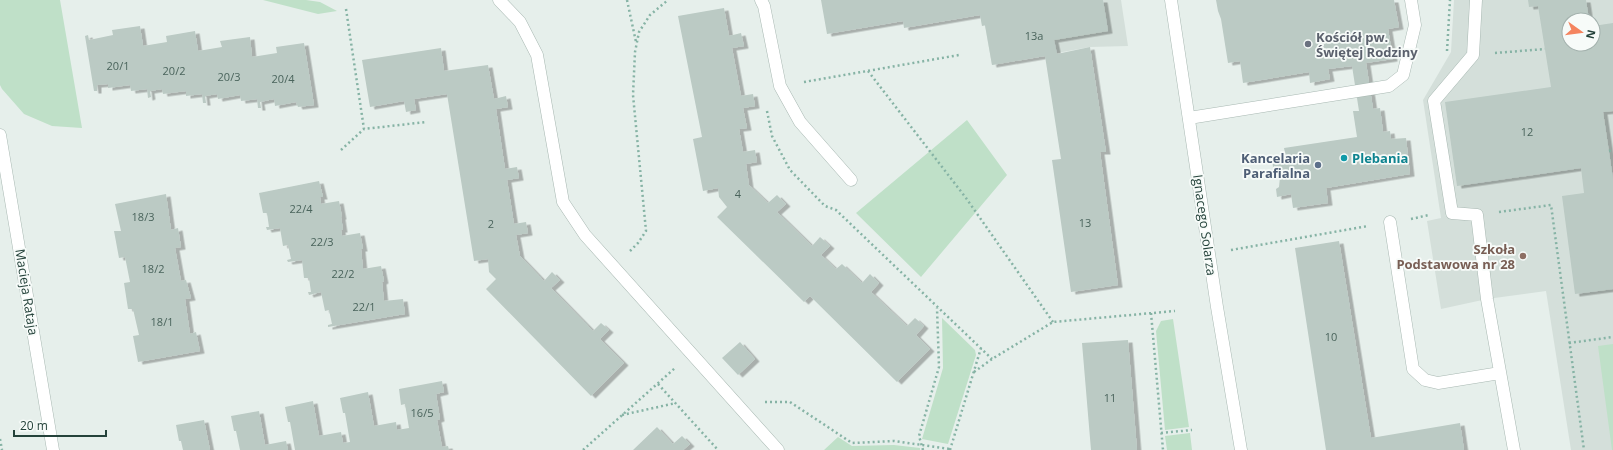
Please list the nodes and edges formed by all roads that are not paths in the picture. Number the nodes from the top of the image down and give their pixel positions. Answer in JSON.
{"nodes":[{"id":1,"x":499,"y":0,"type":"edge"},
{"id":2,"x":762,"y":0,"type":"edge"},
{"id":3,"x":1171,"y":0,"type":"edge"},
{"id":4,"x":1411,"y":0,"type":"edge"},
{"id":5,"x":1476,"y":0,"type":"edge"},
{"id":6,"x":1189,"y":118,"type":"junction"},
{"id":7,"x":0,"y":135,"type":"edge"},
{"id":8,"x":851,"y":180,"type":"dead end"},
{"id":9,"x":1390,"y":222,"type":"road end"},
{"id":10,"x":1500,"y":373,"type":"junction"},
{"id":11,"x":53,"y":450,"type":"edge"},
{"id":12,"x":778,"y":450,"type":"edge"},
{"id":13,"x":1241,"y":450,"type":"edge"},
{"id":14,"x":1514,"y":450,"type":"edge"}],
"edges":[{"from":1,"to":12,"type":"street"},
{"from":2,"to":8,"type":"street"},
{"from":3,"to":6,"type":"street","name":"Ignacego Solarza"},
{"from":4,"to":6,"type":"street"},
{"from":5,"to":10,"type":"street"},
{"from":6,"to":13,"type":"street","name":"Ignacego Solarza"},
{"from":7,"to":11,"type":"street","name":"Macieja Rataja"},
{"from":9,"to":10,"type":"street"},
{"from":10,"to":14,"type":"street"}]}
